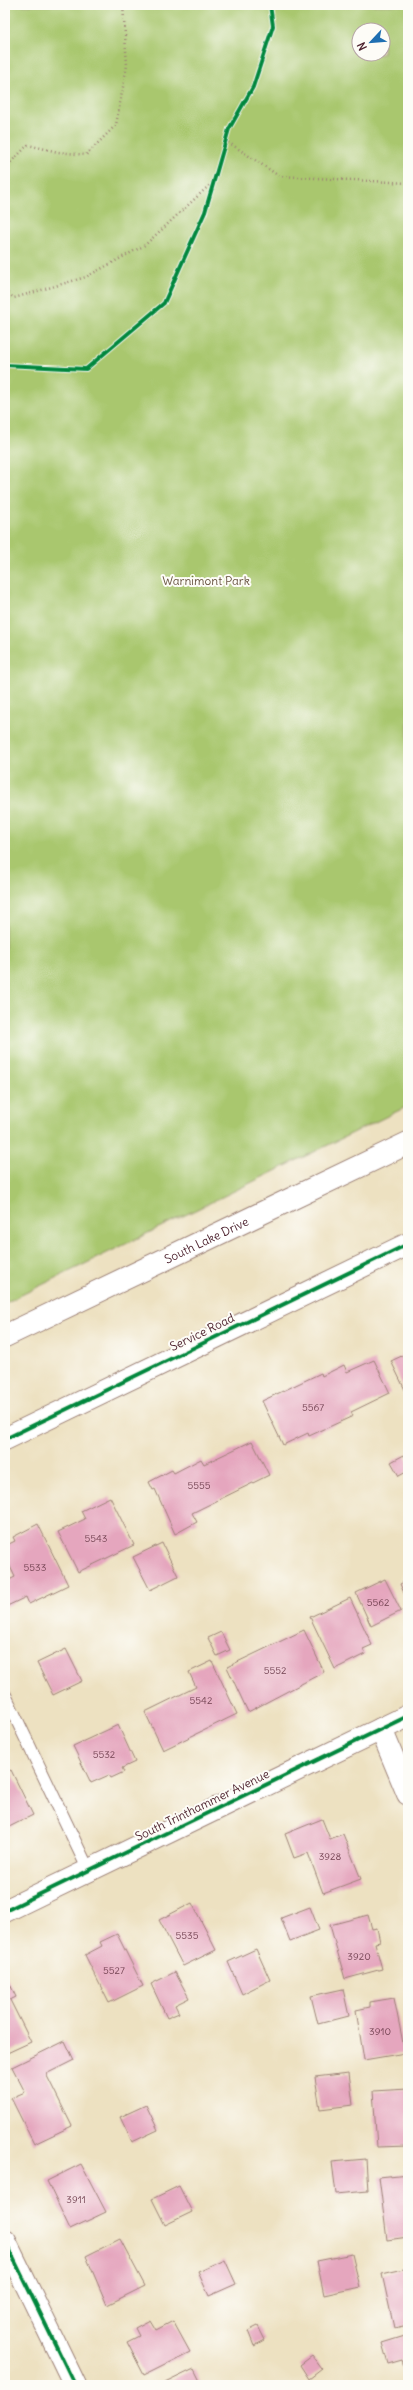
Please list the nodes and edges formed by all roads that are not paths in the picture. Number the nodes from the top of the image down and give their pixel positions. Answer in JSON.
{"nodes":[{"id":1,"x":408,"y":1143,"type":"edge"},
{"id":2,"x":408,"y":1244,"type":"edge"},
{"id":3,"x":5,"y":1336,"type":"edge"},
{"id":4,"x":5,"y":1439,"type":"edge"},
{"id":5,"x":5,"y":1695,"type":"edge"},
{"id":6,"x":408,"y":1716,"type":"edge"},
{"id":7,"x":381,"y":1729,"type":"junction"},
{"id":8,"x":408,"y":1794,"type":"edge"},
{"id":9,"x":89,"y":1871,"type":"junction"},
{"id":10,"x":5,"y":1911,"type":"edge"},
{"id":11,"x":5,"y":2241,"type":"edge"},
{"id":12,"x":75,"y":2385,"type":"edge"}],
"edges":[{"from":1,"to":3,"type":"street","name":"South Lake Drive"},
{"from":2,"to":4,"type":"street","name":"Service Road"},
{"from":5,"to":9,"type":"lane"},
{"from":6,"to":7,"type":"street","name":"South Trinthammer Avenue"},
{"from":7,"to":8,"type":"street"},
{"from":7,"to":9,"type":"street","name":"South Trinthammer Avenue"},
{"from":9,"to":10,"type":"street","name":"South Trinthammer Avenue"},
{"from":11,"to":12,"type":"street"}]}
